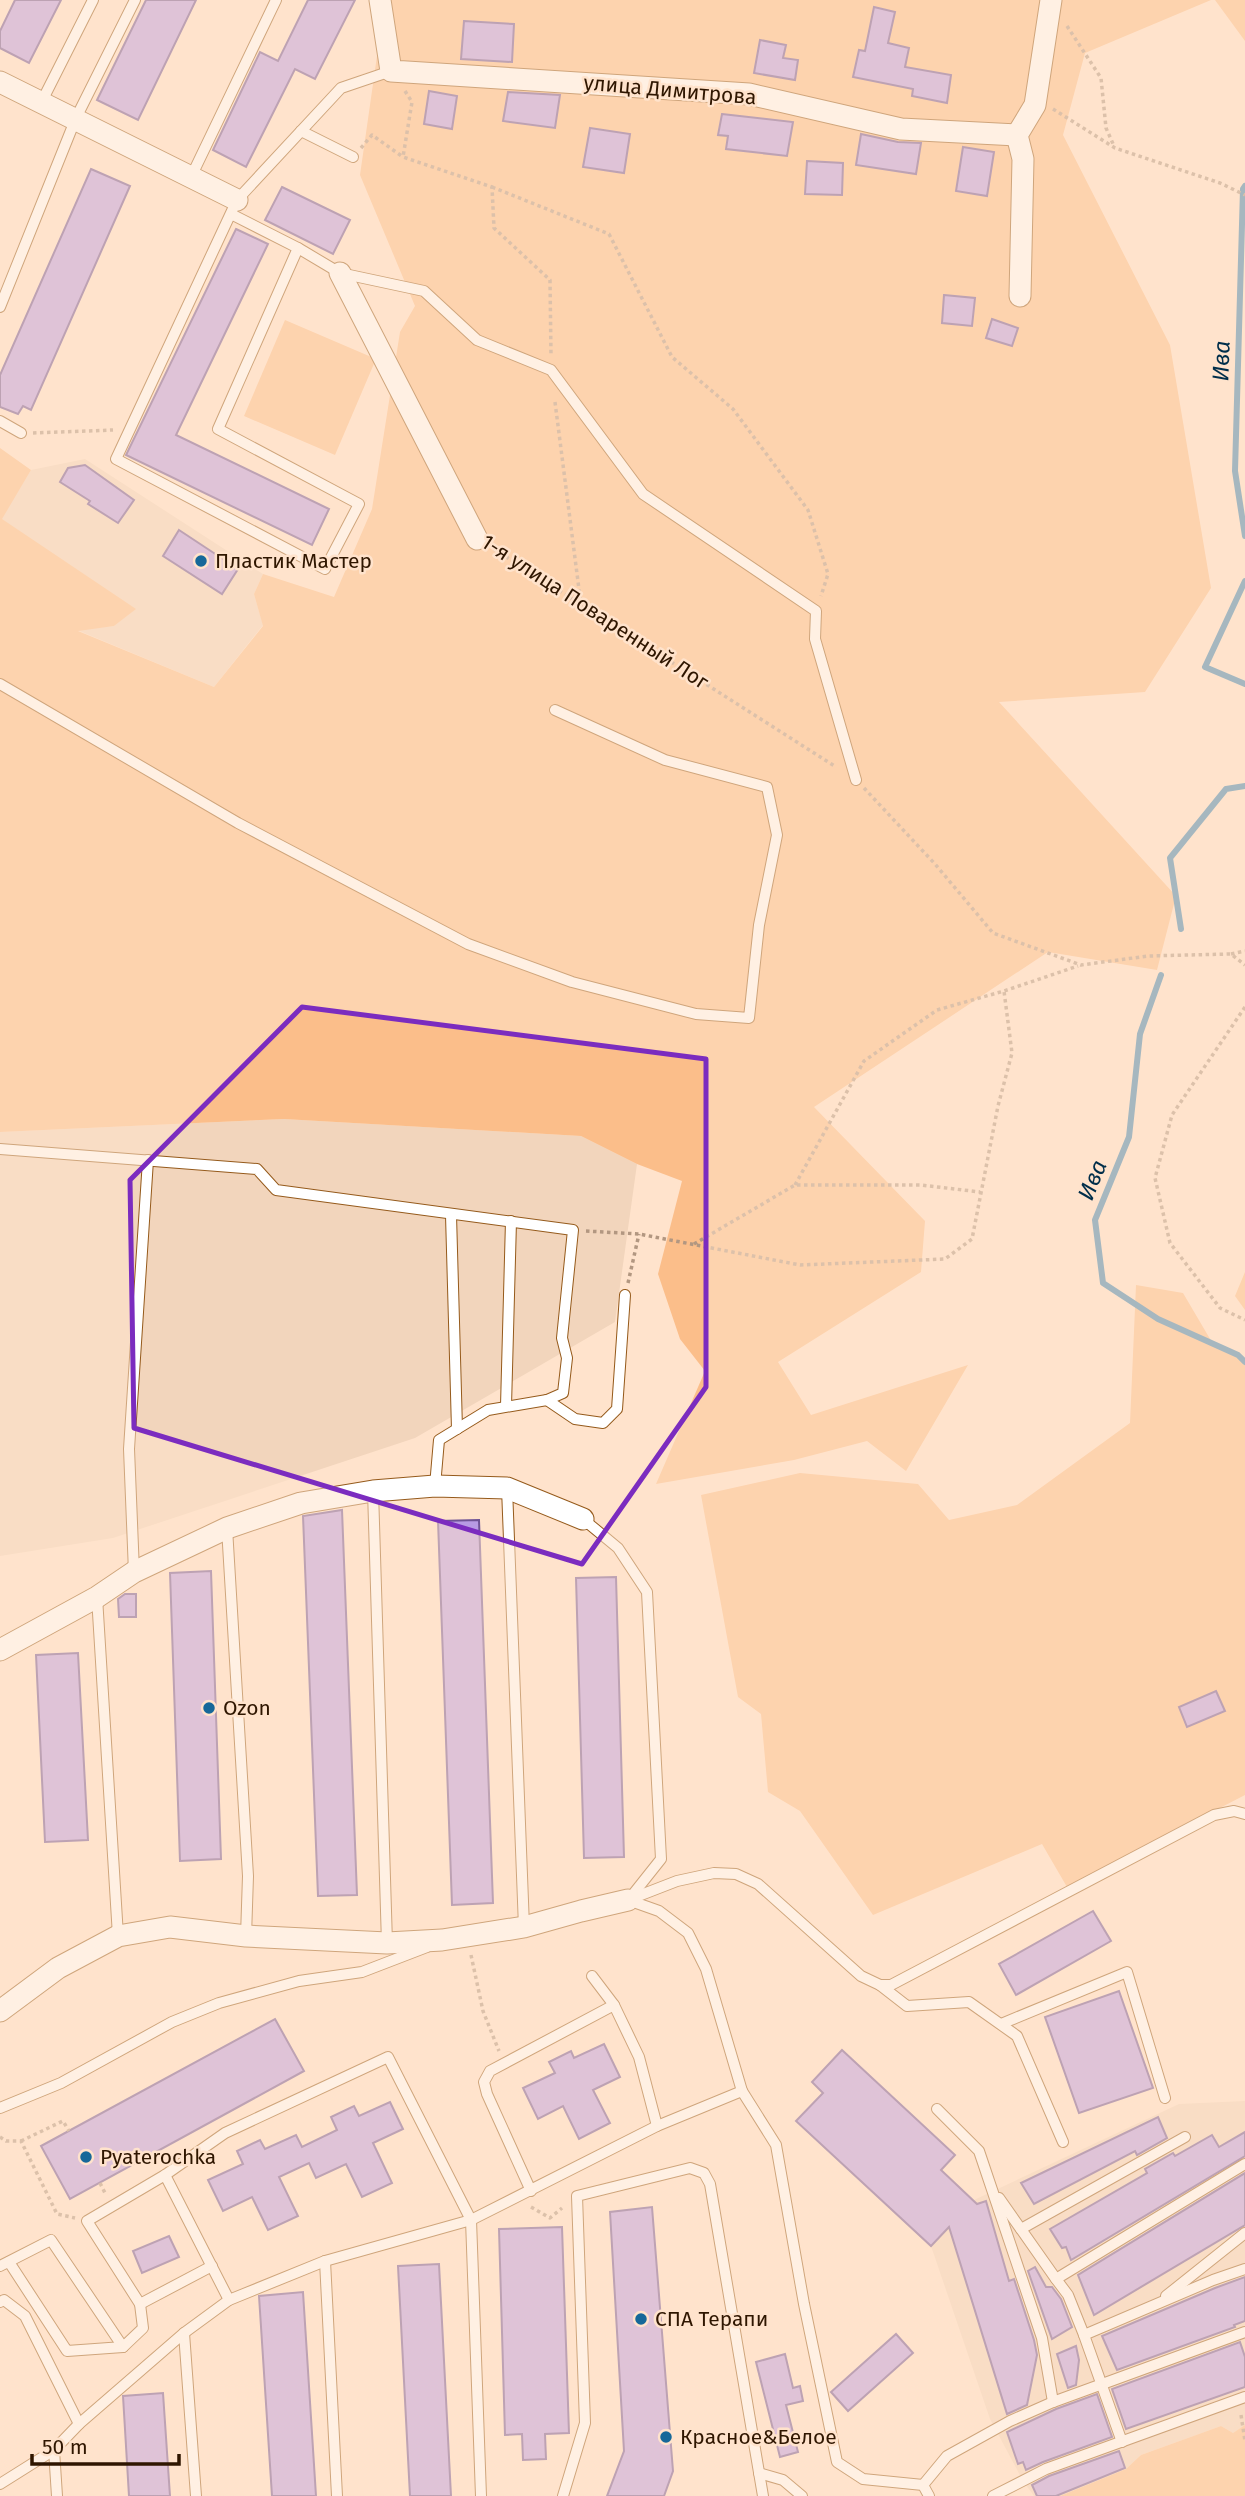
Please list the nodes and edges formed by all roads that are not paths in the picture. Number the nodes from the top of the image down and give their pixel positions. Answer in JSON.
{"nodes":[{"id":1,"x":93,"y":0,"type":"edge"},
{"id":2,"x":135,"y":0,"type":"edge"},
{"id":3,"x":276,"y":0,"type":"edge"},
{"id":4,"x":380,"y":0,"type":"edge"},
{"id":5,"x":1051,"y":0,"type":"edge"},
{"id":6,"x":391,"y":71,"type":"junction"},
{"id":7,"x":0,"y":82,"type":"edge"},
{"id":8,"x":41,"y":103,"type":"junction"},
{"id":9,"x":76,"y":118,"type":"junction"},
{"id":10,"x":301,"y":131,"type":"junction"},
{"id":11,"x":1017,"y":135,"type":"junction"},
{"id":12,"x":353,"y":157,"type":"road end"},
{"id":13,"x":191,"y":177,"type":"junction"},
{"id":14,"x":234,"y":207,"type":"junction"},
{"id":15,"x":298,"y":248,"type":"junction"},
{"id":16,"x":340,"y":273,"type":"junction"},
{"id":17,"x":1020,"y":296,"type":"dead end"},
{"id":18,"x":0,"y":307,"type":"edge"},
{"id":19,"x":0,"y":421,"type":"edge"},
{"id":20,"x":21,"y":433,"type":"road end"},
{"id":21,"x":477,"y":539,"type":"road end"},
{"id":22,"x":0,"y":684,"type":"edge"},
{"id":23,"x":555,"y":710,"type":"dead end"},
{"id":24,"x":856,"y":780,"type":"road end"},
{"id":25,"x":0,"y":1149,"type":"edge"},
{"id":26,"x":148,"y":1160,"type":"junction"},
{"id":27,"x":451,"y":1215,"type":"junction"},
{"id":28,"x":510,"y":1221,"type":"junction"},
{"id":29,"x":625,"y":1295,"type":"road end"},
{"id":30,"x":547,"y":1400,"type":"junction"},
{"id":31,"x":506,"y":1406,"type":"junction"},
{"id":32,"x":457,"y":1429,"type":"junction"},
{"id":33,"x":435,"y":1486,"type":"junction"},
{"id":34,"x":507,"y":1489,"type":"junction"},
{"id":35,"x":373,"y":1491,"type":"junction"},
{"id":36,"x":583,"y":1519,"type":"joint"},
{"id":37,"x":227,"y":1528,"type":"junction"},
{"id":38,"x":134,"y":1572,"type":"junction"},
{"id":39,"x":97,"y":1597,"type":"junction"},
{"id":40,"x":0,"y":1650,"type":"edge"},
{"id":41,"x":1245,"y":1814,"type":"edge"},
{"id":42,"x":628,"y":1900,"type":"junction"},
{"id":43,"x":524,"y":1927,"type":"junction"},
{"id":44,"x":118,"y":1936,"type":"junction"},
{"id":45,"x":246,"y":1936,"type":"junction"},
{"id":46,"x":442,"y":1940,"type":"junction"},
{"id":47,"x":387,"y":1943,"type":"junction"},
{"id":48,"x":592,"y":1976,"type":"dead end"},
{"id":49,"x":880,"y":1985,"type":"junction"},
{"id":50,"x":614,"y":2005,"type":"junction"},
{"id":51,"x":0,"y":2011,"type":"edge"},
{"id":52,"x":1001,"y":2024,"type":"junction"},
{"id":53,"x":742,"y":2091,"type":"junction"},
{"id":54,"x":1165,"y":2098,"type":"dead end"},
{"id":55,"x":0,"y":2108,"type":"edge"},
{"id":56,"x":937,"y":2109,"type":"dead end"},
{"id":57,"x":657,"y":2126,"type":"junction"},
{"id":58,"x":1185,"y":2137,"type":"dead end"},
{"id":59,"x":1063,"y":2141,"type":"dead end"},
{"id":60,"x":1245,"y":2164,"type":"edge"},
{"id":61,"x":165,"y":2175,"type":"junction"},
{"id":62,"x":991,"y":2186,"type":"junction"},
{"id":63,"x":531,"y":2191,"type":"junction"},
{"id":64,"x":471,"y":2220,"type":"junction"},
{"id":65,"x":1021,"y":2229,"type":"junction"},
{"id":66,"x":1245,"y":2233,"type":"edge"},
{"id":67,"x":325,"y":2261,"type":"junction"},
{"id":68,"x":5,"y":2264,"type":"edge"},
{"id":69,"x":212,"y":2266,"type":"junction"},
{"id":70,"x":1245,"y":2269,"type":"edge"},
{"id":71,"x":1056,"y":2279,"type":"junction"},
{"id":72,"x":229,"y":2300,"type":"junction"},
{"id":73,"x":0,"y":2302,"type":"edge"},
{"id":74,"x":141,"y":2304,"type":"junction"},
{"id":75,"x":1156,"y":2304,"type":"junction"},
{"id":76,"x":1245,"y":2332,"type":"edge"},
{"id":77,"x":184,"y":2333,"type":"junction"},
{"id":78,"x":1084,"y":2335,"type":"junction"},
{"id":79,"x":122,"y":2347,"type":"junction"},
{"id":80,"x":1100,"y":2384,"type":"junction"},
{"id":81,"x":1241,"y":2398,"type":"edge"},
{"id":82,"x":1053,"y":2402,"type":"junction"},
{"id":83,"x":79,"y":2424,"type":"junction"},
{"id":84,"x":1122,"y":2442,"type":"junction"},
{"id":85,"x":54,"y":2449,"type":"junction"},
{"id":86,"x":759,"y":2473,"type":"junction"},
{"id":87,"x":0,"y":2484,"type":"edge"},
{"id":88,"x":923,"y":2485,"type":"junction"},
{"id":89,"x":57,"y":2496,"type":"edge"},
{"id":90,"x":196,"y":2496,"type":"edge"},
{"id":91,"x":337,"y":2496,"type":"edge"},
{"id":92,"x":481,"y":2496,"type":"edge"},
{"id":93,"x":563,"y":2496,"type":"edge"},
{"id":94,"x":762,"y":2496,"type":"edge"},
{"id":95,"x":802,"y":2496,"type":"edge"},
{"id":96,"x":929,"y":2496,"type":"edge"},
{"id":97,"x":993,"y":2496,"type":"edge"}],
"edges":[{"from":1,"to":8,"type":"lane"},
{"from":2,"to":9,"type":"lane"},
{"from":3,"to":13,"type":"lane"},
{"from":4,"to":6,"type":"street"},
{"from":5,"to":11,"type":"street"},
{"from":6,"to":10,"type":"lane"},
{"from":6,"to":11,"type":"street","name":"улица Димитрова"},
{"from":7,"to":8,"type":"street"},
{"from":8,"to":9,"type":"street"},
{"from":9,"to":13,"type":"street"},
{"from":9,"to":18,"type":"lane"},
{"from":10,"to":12,"type":"lane"},
{"from":10,"to":14,"type":"lane"},
{"from":11,"to":17,"type":"street"},
{"from":13,"to":14,"type":"street"},
{"from":14,"to":15,"type":"lane"},
{"from":14,"to":15,"type":"lane"},
{"from":15,"to":16,"type":"lane"},
{"from":16,"to":21,"type":"street","name":"1-я улица Поваренный Лог"},
{"from":16,"to":24,"type":"lane"},
{"from":19,"to":20,"type":"lane"},
{"from":22,"to":23,"type":"lane"},
{"from":25,"to":26,"type":"lane"},
{"from":26,"to":27,"type":"lane"},
{"from":26,"to":38,"type":"lane"},
{"from":27,"to":28,"type":"lane"},
{"from":27,"to":32,"type":"lane"},
{"from":28,"to":30,"type":"lane"},
{"from":28,"to":31,"type":"lane"},
{"from":29,"to":30,"type":"lane"},
{"from":30,"to":31,"type":"lane"},
{"from":31,"to":32,"type":"lane"},
{"from":32,"to":33,"type":"lane"},
{"from":33,"to":34,"type":"street"},
{"from":33,"to":35,"type":"street"},
{"from":34,"to":36,"type":"street"},
{"from":34,"to":43,"type":"lane"},
{"from":35,"to":37,"type":"street"},
{"from":35,"to":47,"type":"lane"},
{"from":36,"to":42,"type":"lane"},
{"from":37,"to":38,"type":"street"},
{"from":37,"to":45,"type":"lane"},
{"from":38,"to":39,"type":"street"},
{"from":39,"to":40,"type":"street"},
{"from":39,"to":44,"type":"lane"},
{"from":41,"to":49,"type":"lane"},
{"from":42,"to":43,"type":"street"},
{"from":42,"to":49,"type":"lane"},
{"from":42,"to":53,"type":"lane"},
{"from":43,"to":46,"type":"street"},
{"from":44,"to":45,"type":"street"},
{"from":44,"to":51,"type":"street"},
{"from":45,"to":47,"type":"street"},
{"from":46,"to":47,"type":"street"},
{"from":46,"to":55,"type":"lane"},
{"from":48,"to":50,"type":"lane"},
{"from":49,"to":52,"type":"lane"},
{"from":50,"to":57,"type":"lane"},
{"from":50,"to":63,"type":"lane"},
{"from":52,"to":54,"type":"lane"},
{"from":52,"to":59,"type":"lane"},
{"from":53,"to":57,"type":"lane"},
{"from":53,"to":88,"type":"lane"},
{"from":56,"to":62,"type":"lane"},
{"from":57,"to":63,"type":"lane"},
{"from":58,"to":65,"type":"lane"},
{"from":60,"to":71,"type":"lane"},
{"from":61,"to":64,"type":"lane"},
{"from":61,"to":69,"type":"lane"},
{"from":61,"to":74,"type":"lane"},
{"from":62,"to":65,"type":"lane"},
{"from":62,"to":82,"type":"lane"},
{"from":63,"to":64,"type":"lane"},
{"from":64,"to":67,"type":"lane"},
{"from":64,"to":92,"type":"lane"},
{"from":65,"to":71,"type":"lane"},
{"from":66,"to":75,"type":"lane"},
{"from":67,"to":72,"type":"lane"},
{"from":67,"to":91,"type":"lane"},
{"from":68,"to":79,"type":"lane"},
{"from":68,"to":79,"type":"lane"},
{"from":69,"to":72,"type":"lane"},
{"from":69,"to":74,"type":"lane"},
{"from":70,"to":75,"type":"lane"},
{"from":71,"to":78,"type":"lane"},
{"from":72,"to":77,"type":"lane"},
{"from":73,"to":83,"type":"lane"},
{"from":74,"to":79,"type":"lane"},
{"from":75,"to":78,"type":"lane"},
{"from":76,"to":80,"type":"lane"},
{"from":77,"to":83,"type":"lane"},
{"from":77,"to":90,"type":"lane"},
{"from":78,"to":80,"type":"lane"},
{"from":80,"to":82,"type":"lane"},
{"from":80,"to":84,"type":"lane"},
{"from":81,"to":84,"type":"lane"},
{"from":82,"to":88,"type":"lane"},
{"from":83,"to":85,"type":"lane"},
{"from":84,"to":97,"type":"lane"},
{"from":85,"to":87,"type":"lane"},
{"from":85,"to":89,"type":"lane"},
{"from":86,"to":93,"type":"lane"},
{"from":86,"to":94,"type":"lane"},
{"from":86,"to":95,"type":"lane"},
{"from":88,"to":96,"type":"lane"}]}
